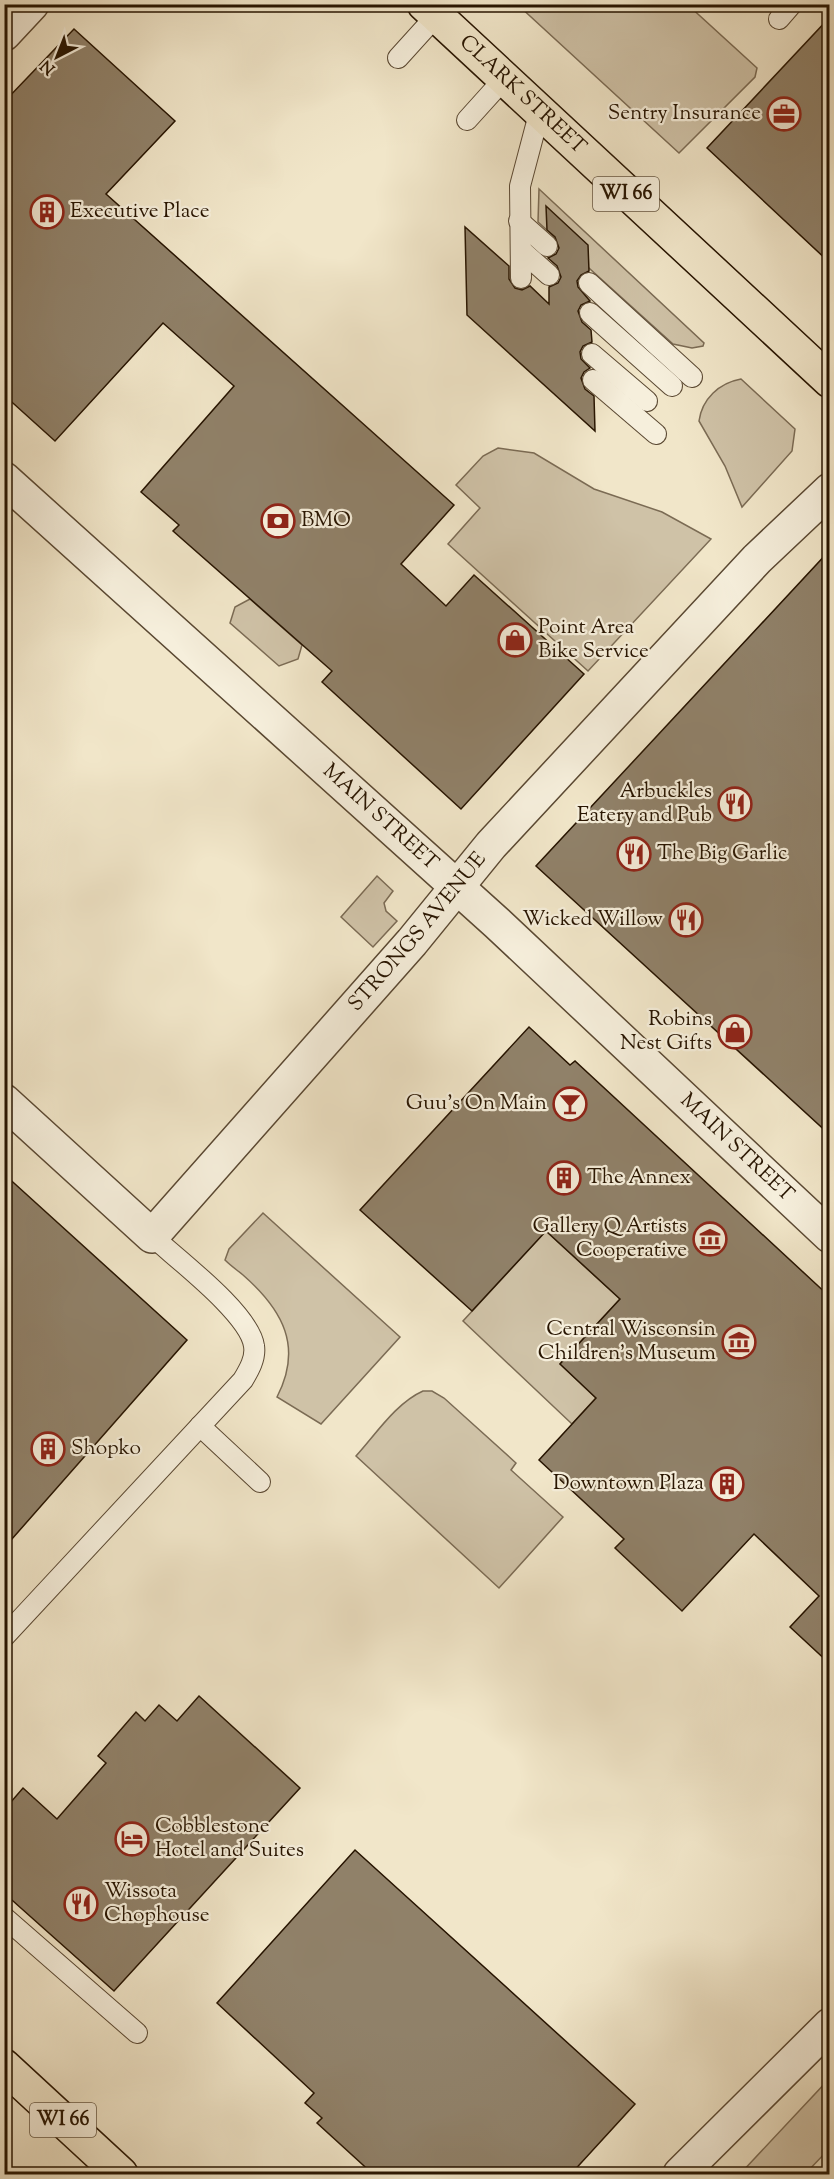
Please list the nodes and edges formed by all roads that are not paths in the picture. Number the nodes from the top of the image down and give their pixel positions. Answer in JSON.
{"nodes":[{"id":1,"x":430,"y":10,"type":"edge"},
{"id":2,"x":398,"y":58,"type":"dead end"},
{"id":3,"x":503,"y":80,"type":"junction"},
{"id":4,"x":540,"y":114,"type":"junction"},
{"id":5,"x":467,"y":120,"type":"dead end"},
{"id":6,"x":519,"y":220,"type":"junction"},
{"id":7,"x":547,"y":246,"type":"dead end"},
{"id":8,"x":522,"y":251,"type":"junction"},
{"id":9,"x":549,"y":275,"type":"dead end"},
{"id":10,"x":521,"y":278,"type":"dead end"},
{"id":11,"x":589,"y":283,"type":"dead end"},
{"id":12,"x":590,"y":313,"type":"dead end"},
{"id":13,"x":592,"y":354,"type":"dead end"},
{"id":14,"x":692,"y":377,"type":"dead end"},
{"id":15,"x":593,"y":380,"type":"dead end"},
{"id":16,"x":830,"y":381,"type":"edge"},
{"id":17,"x":672,"y":386,"type":"dead end"},
{"id":18,"x":647,"y":402,"type":"dead end"},
{"id":19,"x":656,"y":434,"type":"dead end"},
{"id":20,"x":4,"y":479,"type":"edge"},
{"id":21,"x":830,"y":490,"type":"edge"},
{"id":22,"x":457,"y":886,"type":"junction"},
{"id":23,"x":4,"y":1101,"type":"edge"},
{"id":24,"x":152,"y":1236,"type":"junction"},
{"id":25,"x":830,"y":1236,"type":"edge"},
{"id":26,"x":200,"y":1426,"type":"junction"},
{"id":27,"x":260,"y":1482,"type":"dead end"},
{"id":28,"x":4,"y":1637,"type":"edge"},
{"id":29,"x":4,"y":1917,"type":"edge"},
{"id":30,"x":830,"y":2025,"type":"edge"},
{"id":31,"x":137,"y":2032,"type":"dead end"},
{"id":32,"x":4,"y":2066,"type":"edge"},
{"id":33,"x":122,"y":2175,"type":"edge"},
{"id":34,"x":680,"y":2175,"type":"edge"}],
"edges":[{"from":1,"to":2,"type":"lane"},
{"from":1,"to":3,"type":"main road","name":"CLARK STREET","number":"WI 66"},
{"from":3,"to":4,"type":"main road","name":"CLARK STREET","number":"WI 66"},
{"from":3,"to":5,"type":"lane"},
{"from":4,"to":6,"type":"lane"},
{"from":4,"to":16,"type":"main road","name":"CLARK STREET","number":"WI 66"},
{"from":6,"to":7,"type":"lane"},
{"from":6,"to":8,"type":"lane"},
{"from":8,"to":9,"type":"lane"},
{"from":8,"to":10,"type":"lane"},
{"from":11,"to":14,"type":"lane"},
{"from":12,"to":17,"type":"lane"},
{"from":13,"to":18,"type":"lane"},
{"from":15,"to":19,"type":"lane"},
{"from":20,"to":22,"type":"street","name":"MAIN STREET"},
{"from":21,"to":22,"type":"street","name":"STRONGS AVENUE"},
{"from":22,"to":24,"type":"street","name":"STRONGS AVENUE"},
{"from":22,"to":25,"type":"street","name":"MAIN STREET"},
{"from":23,"to":24,"type":"street"},
{"from":24,"to":26,"type":"lane"},
{"from":26,"to":27,"type":"lane"},
{"from":26,"to":28,"type":"lane"},
{"from":29,"to":31,"type":"lane"},
{"from":30,"to":34,"type":"street"},
{"from":32,"to":33,"type":"main road","number":"WI 66"}]}
